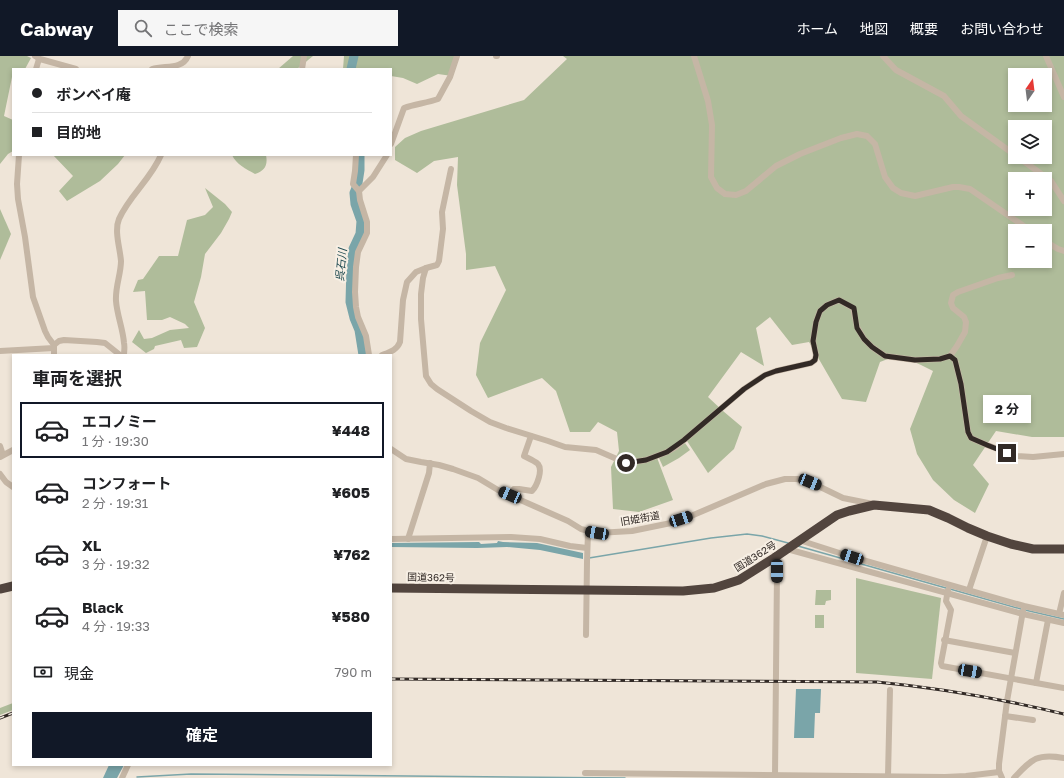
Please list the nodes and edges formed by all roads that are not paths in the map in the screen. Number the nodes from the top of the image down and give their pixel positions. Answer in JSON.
{"nodes":[{"id":1,"x":188,"y":56,"type":"edge"},
{"id":2,"x":304,"y":56,"type":"edge"},
{"id":3,"x":457,"y":56,"type":"edge"},
{"id":4,"x":694,"y":56,"type":"edge"},
{"id":5,"x":883,"y":56,"type":"edge"},
{"id":6,"x":1046,"y":56,"type":"edge"},
{"id":7,"x":38,"y":58,"type":"edge"},
{"id":8,"x":36,"y":68,"type":"edge"},
{"id":9,"x":73,"y":68,"type":"edge"},
{"id":10,"x":156,"y":68,"type":"edge"},
{"id":11,"x":302,"y":68,"type":"edge"},
{"id":12,"x":1064,"y":97,"type":"edge"},
{"id":13,"x":392,"y":141,"type":"edge"},
{"id":14,"x":1008,"y":150,"type":"edge"},
{"id":15,"x":19,"y":156,"type":"edge"},
{"id":16,"x":160,"y":156,"type":"edge"},
{"id":17,"x":356,"y":156,"type":"edge"},
{"id":18,"x":386,"y":156,"type":"edge"},
{"id":19,"x":1028,"y":164,"type":"edge"},
{"id":20,"x":450,"y":168,"type":"dead end"},
{"id":21,"x":358,"y":190,"type":"junction"},
{"id":22,"x":1064,"y":201,"type":"edge"},
{"id":23,"x":1021,"y":224,"type":"edge"},
{"id":24,"x":1052,"y":245,"type":"edge"},
{"id":25,"x":1064,"y":251,"type":"edge"},
{"id":26,"x":426,"y":268,"type":"junction"},
{"id":27,"x":1012,"y":275,"type":"dead end"},
{"id":28,"x":54,"y":346,"type":"junction"},
{"id":29,"x":0,"y":350,"type":"edge"},
{"id":30,"x":54,"y":354,"type":"edge"},
{"id":31,"x":119,"y":354,"type":"edge"},
{"id":32,"x":124,"y":354,"type":"edge"},
{"id":33,"x":368,"y":354,"type":"edge"},
{"id":34,"x":385,"y":354,"type":"edge"},
{"id":35,"x":950,"y":356,"type":"junction"},
{"id":36,"x":531,"y":436,"type":"junction"},
{"id":37,"x":0,"y":446,"type":"edge"},
{"id":38,"x":12,"y":450,"type":"edge"},
{"id":39,"x":392,"y":450,"type":"edge"},
{"id":40,"x":1064,"y":454,"type":"edge"},
{"id":41,"x":1,"y":456,"type":"edge"},
{"id":42,"x":430,"y":463,"type":"junction"},
{"id":43,"x":0,"y":474,"type":"edge"},
{"id":44,"x":12,"y":486,"type":"edge"},
{"id":45,"x":510,"y":495,"type":"junction"},
{"id":46,"x":874,"y":504,"type":"junction"},
{"id":47,"x":588,"y":532,"type":"junction"},
{"id":48,"x":987,"y":536,"type":"junction"},
{"id":49,"x":408,"y":538,"type":"junction"},
{"id":50,"x":392,"y":539,"type":"edge"},
{"id":51,"x":799,"y":540,"type":"junction"},
{"id":52,"x":787,"y":549,"type":"junction"},
{"id":53,"x":587,"y":550,"type":"junction"},
{"id":54,"x":1064,"y":550,"type":"edge"},
{"id":55,"x":774,"y":558,"type":"junction"},
{"id":56,"x":950,"y":584,"type":"junction"},
{"id":57,"x":12,"y":586,"type":"edge"},
{"id":58,"x":392,"y":588,"type":"edge"},
{"id":59,"x":0,"y":589,"type":"edge"},
{"id":60,"x":587,"y":590,"type":"junction"},
{"id":61,"x":969,"y":590,"type":"junction"},
{"id":62,"x":1064,"y":593,"type":"edge"},
{"id":63,"x":948,"y":594,"type":"junction"},
{"id":64,"x":1024,"y":606,"type":"junction"},
{"id":65,"x":1023,"y":614,"type":"junction"},
{"id":66,"x":1062,"y":614,"type":"edge"},
{"id":67,"x":1048,"y":620,"type":"junction"},
{"id":68,"x":1064,"y":623,"type":"edge"},
{"id":69,"x":586,"y":635,"type":"dead end"},
{"id":70,"x":944,"y":640,"type":"junction"},
{"id":71,"x":1015,"y":653,"type":"junction"},
{"id":72,"x":1011,"y":678,"type":"junction"},
{"id":73,"x":1036,"y":683,"type":"junction"},
{"id":74,"x":1064,"y":688,"type":"edge"},
{"id":75,"x":890,"y":690,"type":"dead end"},
{"id":76,"x":1005,"y":716,"type":"junction"},
{"id":77,"x":1033,"y":720,"type":"dead end"},
{"id":78,"x":1064,"y":758,"type":"edge"},
{"id":79,"x":128,"y":766,"type":"edge"},
{"id":80,"x":999,"y":772,"type":"junction"},
{"id":81,"x":586,"y":773,"type":"dead end"},
{"id":82,"x":775,"y":775,"type":"junction"},
{"id":83,"x":888,"y":776,"type":"junction"},
{"id":84,"x":122,"y":778,"type":"edge"},
{"id":85,"x":1002,"y":778,"type":"edge"},
{"id":86,"x":1014,"y":778,"type":"edge"}],
"edges":[{"from":1,"to":10,"type":"street"},
{"from":2,"to":11,"type":"street"},
{"from":3,"to":13,"type":"street"},
{"from":4,"to":23,"type":"street"},
{"from":5,"to":14,"type":"street"},
{"from":6,"to":12,"type":"street"},
{"from":7,"to":8,"type":"street"},
{"from":7,"to":9,"type":"street"},
{"from":15,"to":28,"type":"street"},
{"from":16,"to":32,"type":"street"},
{"from":17,"to":21,"type":"street"},
{"from":18,"to":21,"type":"street"},
{"from":19,"to":22,"type":"street"},
{"from":20,"to":26,"type":"street"},
{"from":21,"to":33,"type":"street"},
{"from":24,"to":25,"type":"street"},
{"from":26,"to":34,"type":"street"},
{"from":26,"to":36,"type":"street"},
{"from":27,"to":35,"type":"street"},
{"from":28,"to":29,"type":"street"},
{"from":28,"to":30,"type":"street"},
{"from":28,"to":31,"type":"street"},
{"from":35,"to":36,"type":"street"},
{"from":35,"to":40,"type":"street"},
{"from":36,"to":45,"type":"street"},
{"from":37,"to":41,"type":"street"},
{"from":38,"to":41,"type":"street"},
{"from":39,"to":42,"type":"street","name":"旧姫街道"},
{"from":42,"to":45,"type":"street","name":"旧姫街道"},
{"from":42,"to":49,"type":"street"},
{"from":43,"to":44,"type":"street"},
{"from":45,"to":47,"type":"street","name":"旧姫街道"},
{"from":46,"to":47,"type":"street","name":"旧姫街道"},
{"from":46,"to":48,"type":"highway","name":"国道362号"},
{"from":46,"to":51,"type":"highway","name":"国道362号"},
{"from":47,"to":53,"type":"street"},
{"from":48,"to":54,"type":"highway","name":"国道362号"},
{"from":48,"to":61,"type":"street"},
{"from":49,"to":50,"type":"street"},
{"from":49,"to":53,"type":"street"},
{"from":51,"to":52,"type":"highway","name":"国道362号"},
{"from":51,"to":56,"type":"street"},
{"from":52,"to":55,"type":"highway","name":"国道362号"},
{"from":52,"to":63,"type":"street"},
{"from":53,"to":60,"type":"street"},
{"from":55,"to":60,"type":"highway","name":"国道362号"},
{"from":55,"to":82,"type":"street"},
{"from":56,"to":61,"type":"street"},
{"from":56,"to":63,"type":"street"},
{"from":57,"to":59,"type":"highway"},
{"from":58,"to":60,"type":"highway","name":"国道362号"},
{"from":60,"to":69,"type":"street"},
{"from":61,"to":64,"type":"street"},
{"from":62,"to":66,"type":"street"},
{"from":63,"to":65,"type":"street"},
{"from":63,"to":70,"type":"street"},
{"from":64,"to":65,"type":"street"},
{"from":64,"to":66,"type":"street"},
{"from":65,"to":67,"type":"street"},
{"from":65,"to":71,"type":"street"},
{"from":67,"to":68,"type":"street"},
{"from":67,"to":73,"type":"street"},
{"from":70,"to":71,"type":"street"},
{"from":70,"to":72,"type":"street"},
{"from":71,"to":72,"type":"street"},
{"from":72,"to":73,"type":"street"},
{"from":72,"to":76,"type":"street"},
{"from":73,"to":74,"type":"street"},
{"from":75,"to":83,"type":"street"},
{"from":76,"to":77,"type":"street"},
{"from":76,"to":80,"type":"street"},
{"from":78,"to":86,"type":"street"},
{"from":79,"to":84,"type":"street"},
{"from":80,"to":83,"type":"street"},
{"from":80,"to":85,"type":"street"},
{"from":81,"to":82,"type":"street"},
{"from":82,"to":83,"type":"street"}]}
